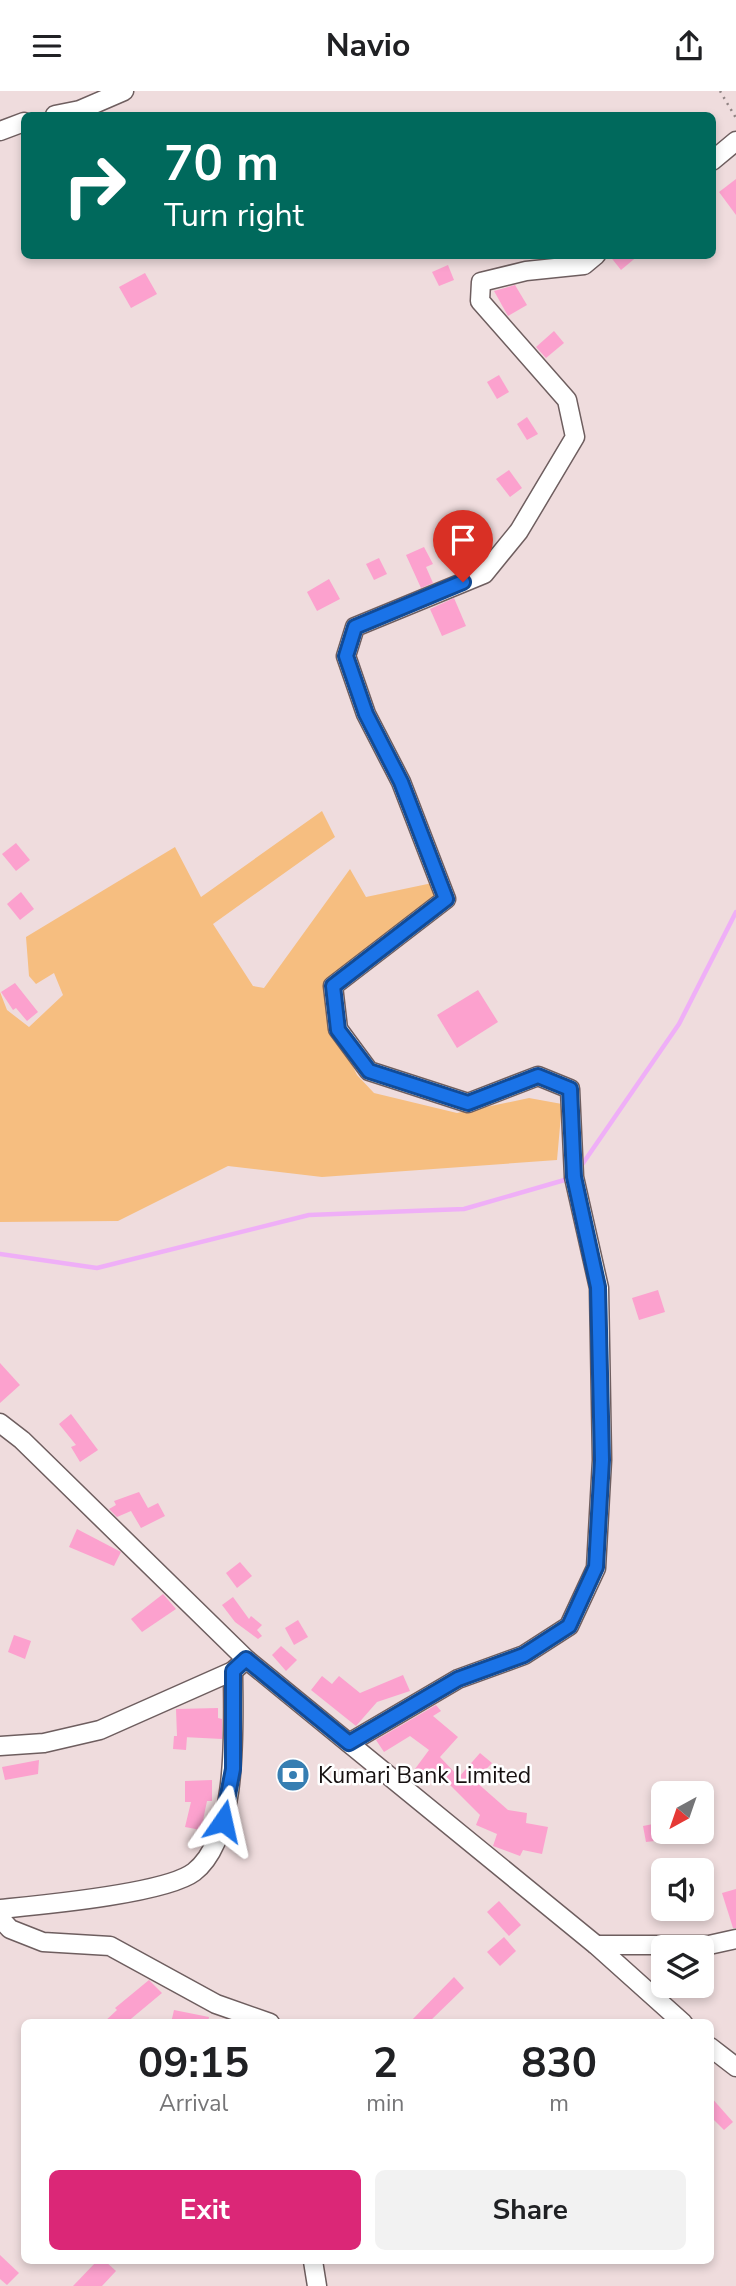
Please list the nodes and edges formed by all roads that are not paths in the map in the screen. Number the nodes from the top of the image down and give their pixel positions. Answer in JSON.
{"nodes":[{"id":1,"x":124,"y":91,"type":"edge"},
{"id":2,"x":70,"y":112,"type":"edge"},
{"id":3,"x":21,"y":124,"type":"edge"},
{"id":4,"x":0,"y":131,"type":"edge"},
{"id":5,"x":736,"y":141,"type":"edge"},
{"id":6,"x":716,"y":158,"type":"edge"},
{"id":7,"x":591,"y":259,"type":"edge"},
{"id":8,"x":0,"y":1423,"type":"edge"},
{"id":9,"x":239,"y":1665,"type":"junction"},
{"id":10,"x":349,"y":1743,"type":"junction"},
{"id":11,"x":0,"y":1746,"type":"edge"},
{"id":12,"x":0,"y":1909,"type":"edge"},
{"id":13,"x":0,"y":1918,"type":"edge"},
{"id":14,"x":736,"y":1939,"type":"edge"},
{"id":15,"x":596,"y":1945,"type":"junction"},
{"id":16,"x":259,"y":2019,"type":"edge"},
{"id":17,"x":679,"y":2019,"type":"edge"},
{"id":18,"x":714,"y":2050,"type":"edge"},
{"id":19,"x":736,"y":2067,"type":"edge"},
{"id":20,"x":313,"y":2264,"type":"edge"},
{"id":21,"x":317,"y":2286,"type":"edge"}],
"edges":[{"from":1,"to":2,"type":"street"},
{"from":3,"to":4,"type":"street"},
{"from":5,"to":6,"type":"street"},
{"from":7,"to":10,"type":"street"},
{"from":8,"to":9,"type":"street"},
{"from":9,"to":10,"type":"street"},
{"from":9,"to":11,"type":"street"},
{"from":9,"to":12,"type":"street"},
{"from":10,"to":15,"type":"street"},
{"from":13,"to":16,"type":"street"},
{"from":14,"to":15,"type":"street"},
{"from":15,"to":17,"type":"street"},
{"from":18,"to":19,"type":"street"},
{"from":20,"to":21,"type":"street"}]}
